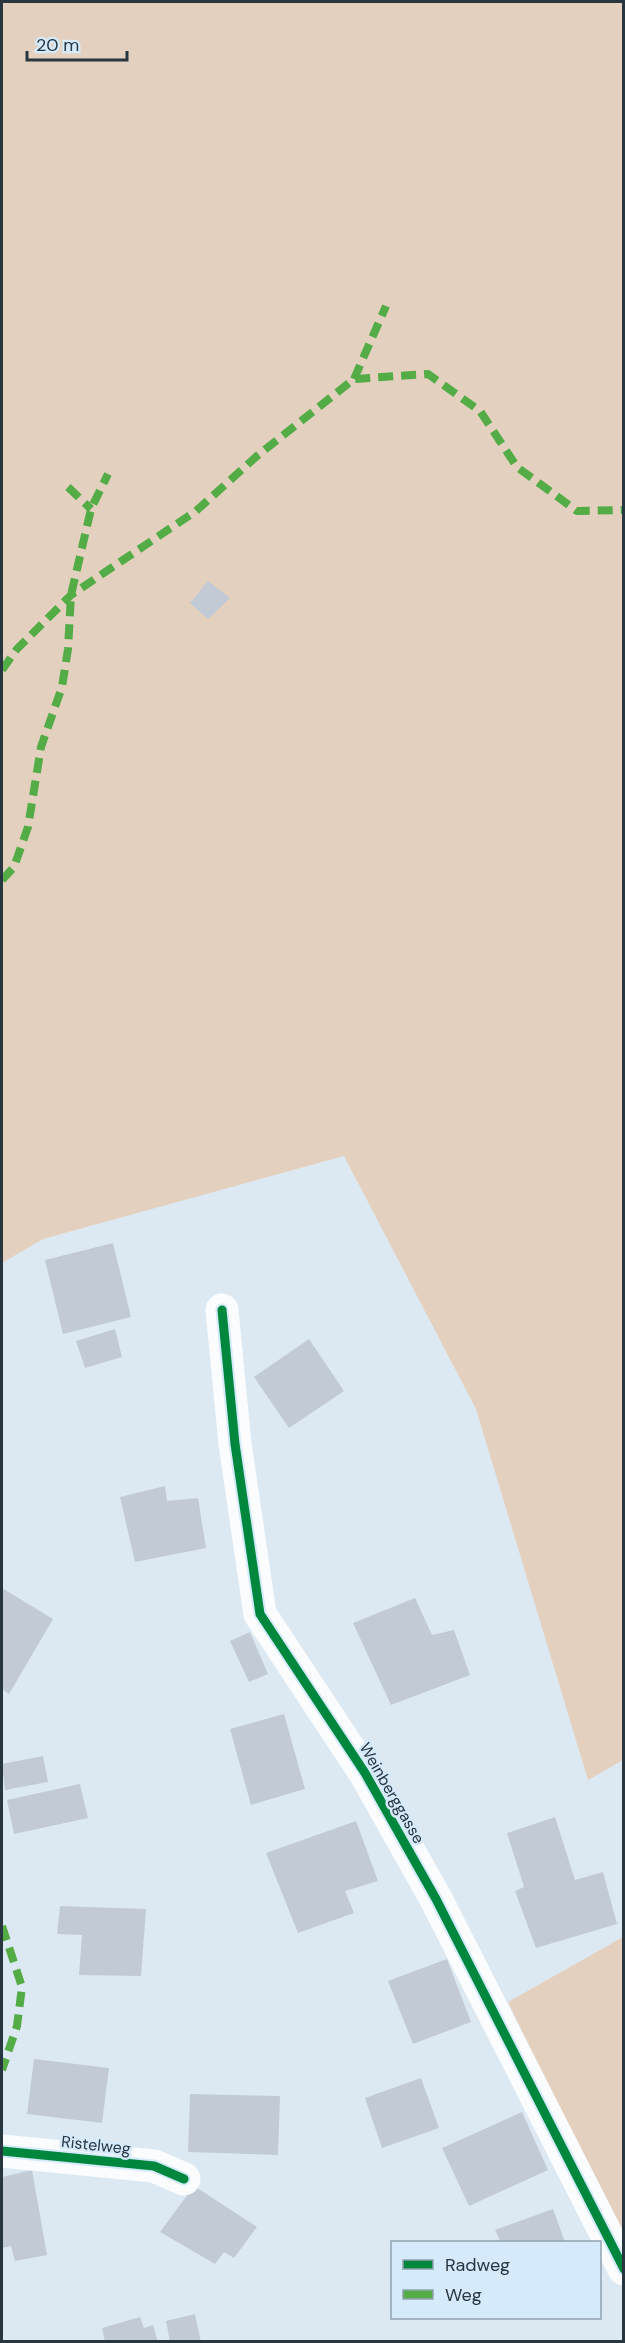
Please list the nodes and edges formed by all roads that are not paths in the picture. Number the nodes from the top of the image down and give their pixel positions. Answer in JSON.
{"nodes":[{"id":1,"x":222,"y":1310,"type":"dead end"},
{"id":2,"x":2,"y":2151,"type":"edge"},
{"id":3,"x":184,"y":2179,"type":"dead end"},
{"id":4,"x":624,"y":2269,"type":"edge"}],
"edges":[{"from":1,"to":4,"type":"street","name":"Weinberggasse"},
{"from":2,"to":3,"type":"street","name":"Ristelweg"}]}
